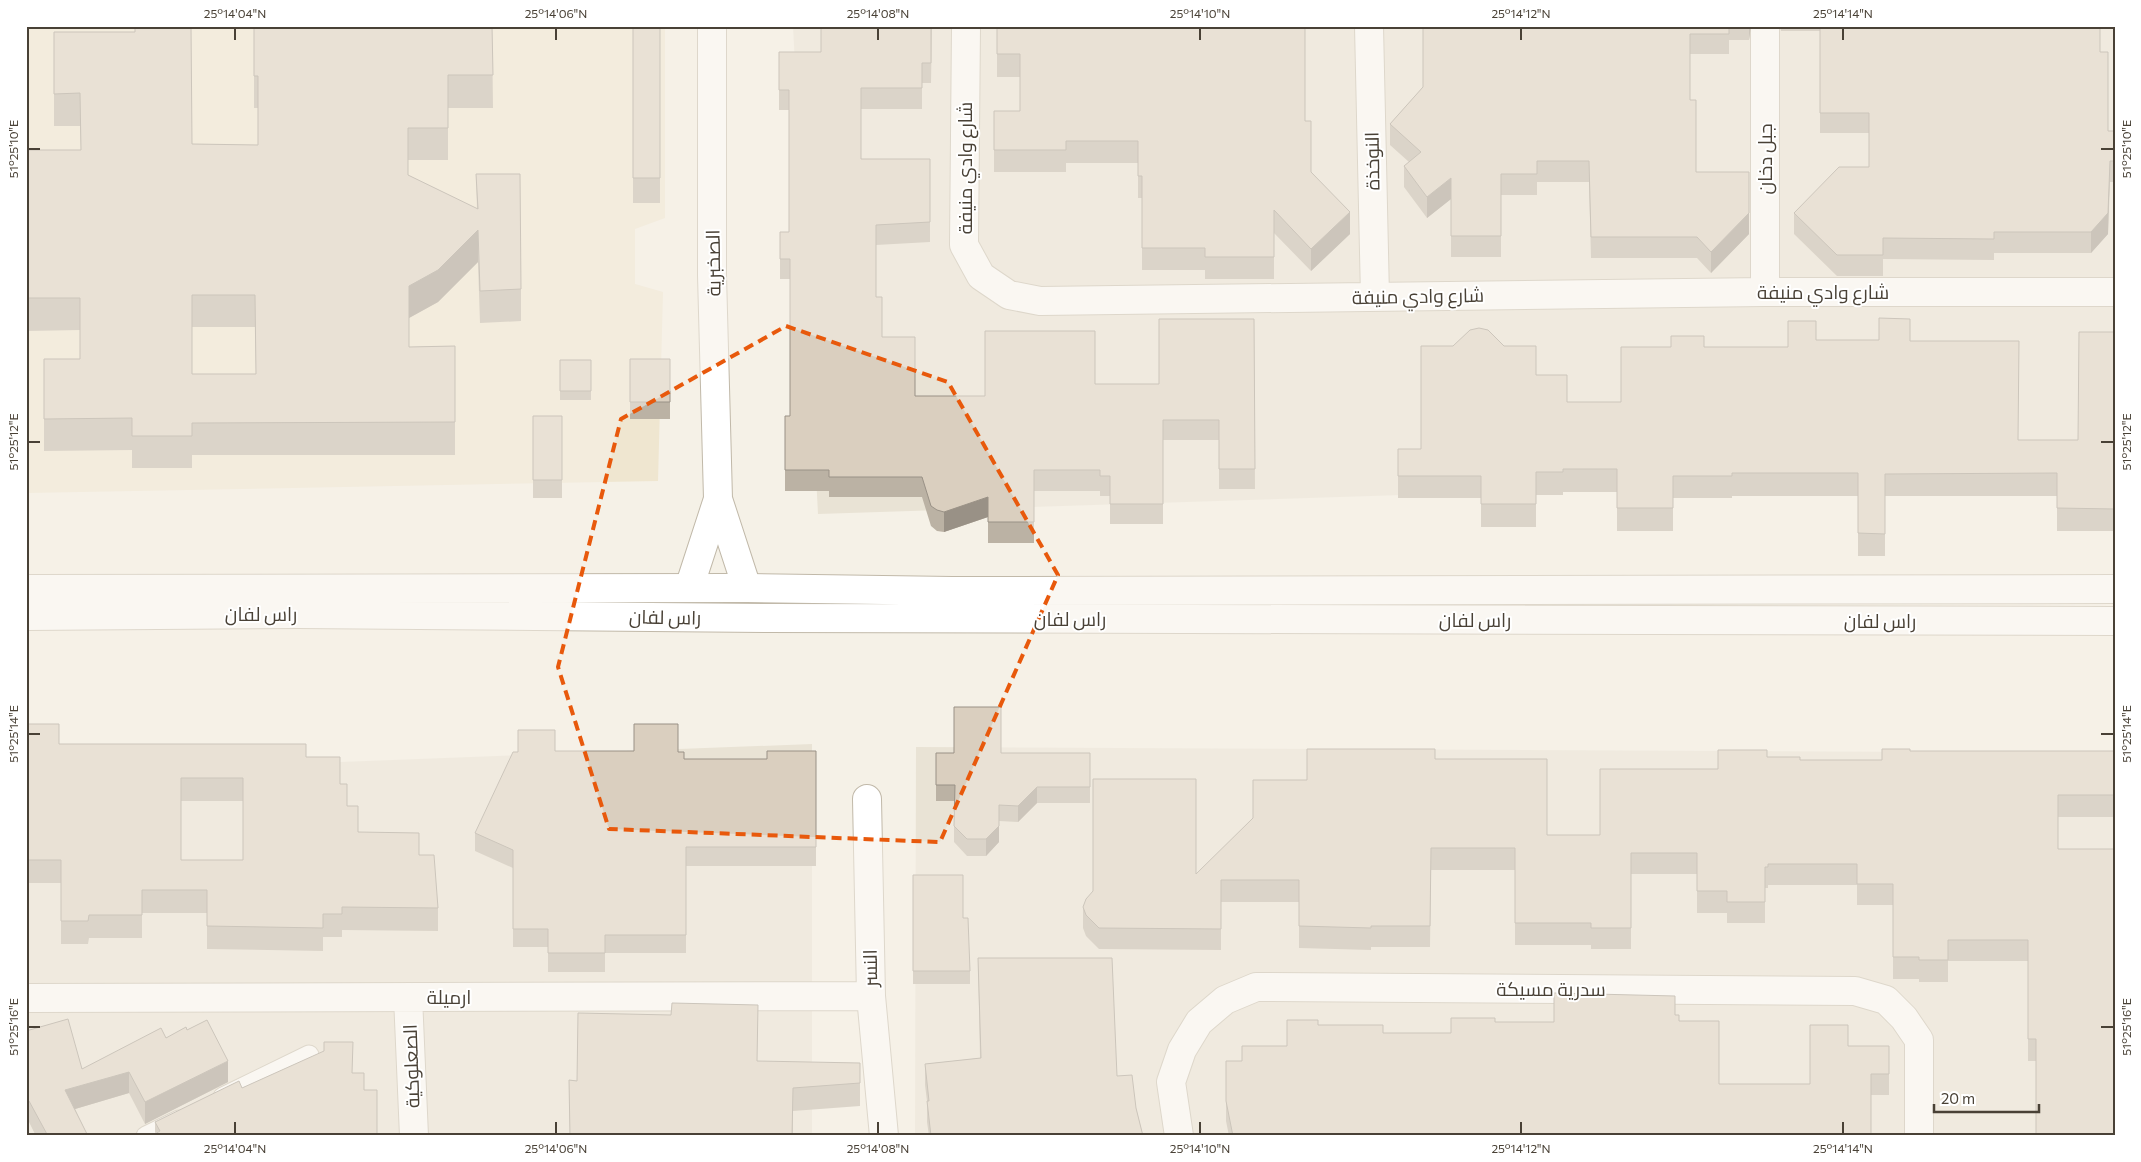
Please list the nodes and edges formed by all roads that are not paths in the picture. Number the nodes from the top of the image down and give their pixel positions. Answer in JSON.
{"nodes":[{"id":1,"x":712,"y":26,"type":"edge"},
{"id":2,"x":966,"y":26,"type":"edge"},
{"id":3,"x":1369,"y":26,"type":"edge"},
{"id":4,"x":1765,"y":26,"type":"edge"},
{"id":5,"x":1765,"y":292,"type":"junction"},
{"id":6,"x":2115,"y":292,"type":"edge"},
{"id":7,"x":1375,"y":297,"type":"junction"},
{"id":8,"x":718,"y":499,"type":"junction"},
{"id":9,"x":689,"y":588,"type":"junction"},
{"id":10,"x":747,"y":588,"type":"junction"},
{"id":11,"x":2115,"y":589,"type":"edge"},
{"id":12,"x":26,"y":590,"type":"edge"},
{"id":13,"x":26,"y":616,"type":"edge"},
{"id":14,"x":2115,"y":621,"type":"edge"},
{"id":15,"x":867,"y":799,"type":"dead end"},
{"id":16,"x":871,"y":996,"type":"junction"},
{"id":17,"x":408,"y":997,"type":"junction"},
{"id":18,"x":26,"y":998,"type":"edge"},
{"id":19,"x":308,"y":1055,"type":"dead end"},
{"id":20,"x":146,"y":1136,"type":"edge"},
{"id":21,"x":414,"y":1136,"type":"edge"},
{"id":22,"x":884,"y":1136,"type":"edge"},
{"id":23,"x":1179,"y":1136,"type":"edge"},
{"id":24,"x":1919,"y":1136,"type":"edge"}],
"edges":[{"from":1,"to":8,"type":"street","name":"الصخبرية"},
{"from":2,"to":7,"type":"street","name":"شارع وادي منيفة"},
{"from":3,"to":7,"type":"street","name":"النوخذة"},
{"from":4,"to":5,"type":"street","name":"جبل دخان"},
{"from":5,"to":6,"type":"street","name":"شارع وادي منيفة"},
{"from":5,"to":7,"type":"street","name":"شارع وادي منيفة"},
{"from":8,"to":9,"type":"street","name":"الصخبرية"},
{"from":8,"to":10,"type":"street","name":"الصخبرية"},
{"from":9,"to":10,"type":"street","name":"راس لفان"},
{"from":9,"to":12,"type":"street","name":"راس لفان"},
{"from":10,"to":11,"type":"street","name":"راس لفان"},
{"from":13,"to":14,"type":"street","name":"راس لفان"},
{"from":15,"to":16,"type":"street","name":"النسر"},
{"from":16,"to":17,"type":"street","name":"ارميلة"},
{"from":16,"to":22,"type":"street","name":"النسر"},
{"from":17,"to":18,"type":"street","name":"ارميلة"},
{"from":17,"to":21,"type":"street","name":"الصعلوكية"},
{"from":19,"to":20,"type":"lane"},
{"from":23,"to":24,"type":"street","name":"سدرية مسيكة"}]}
